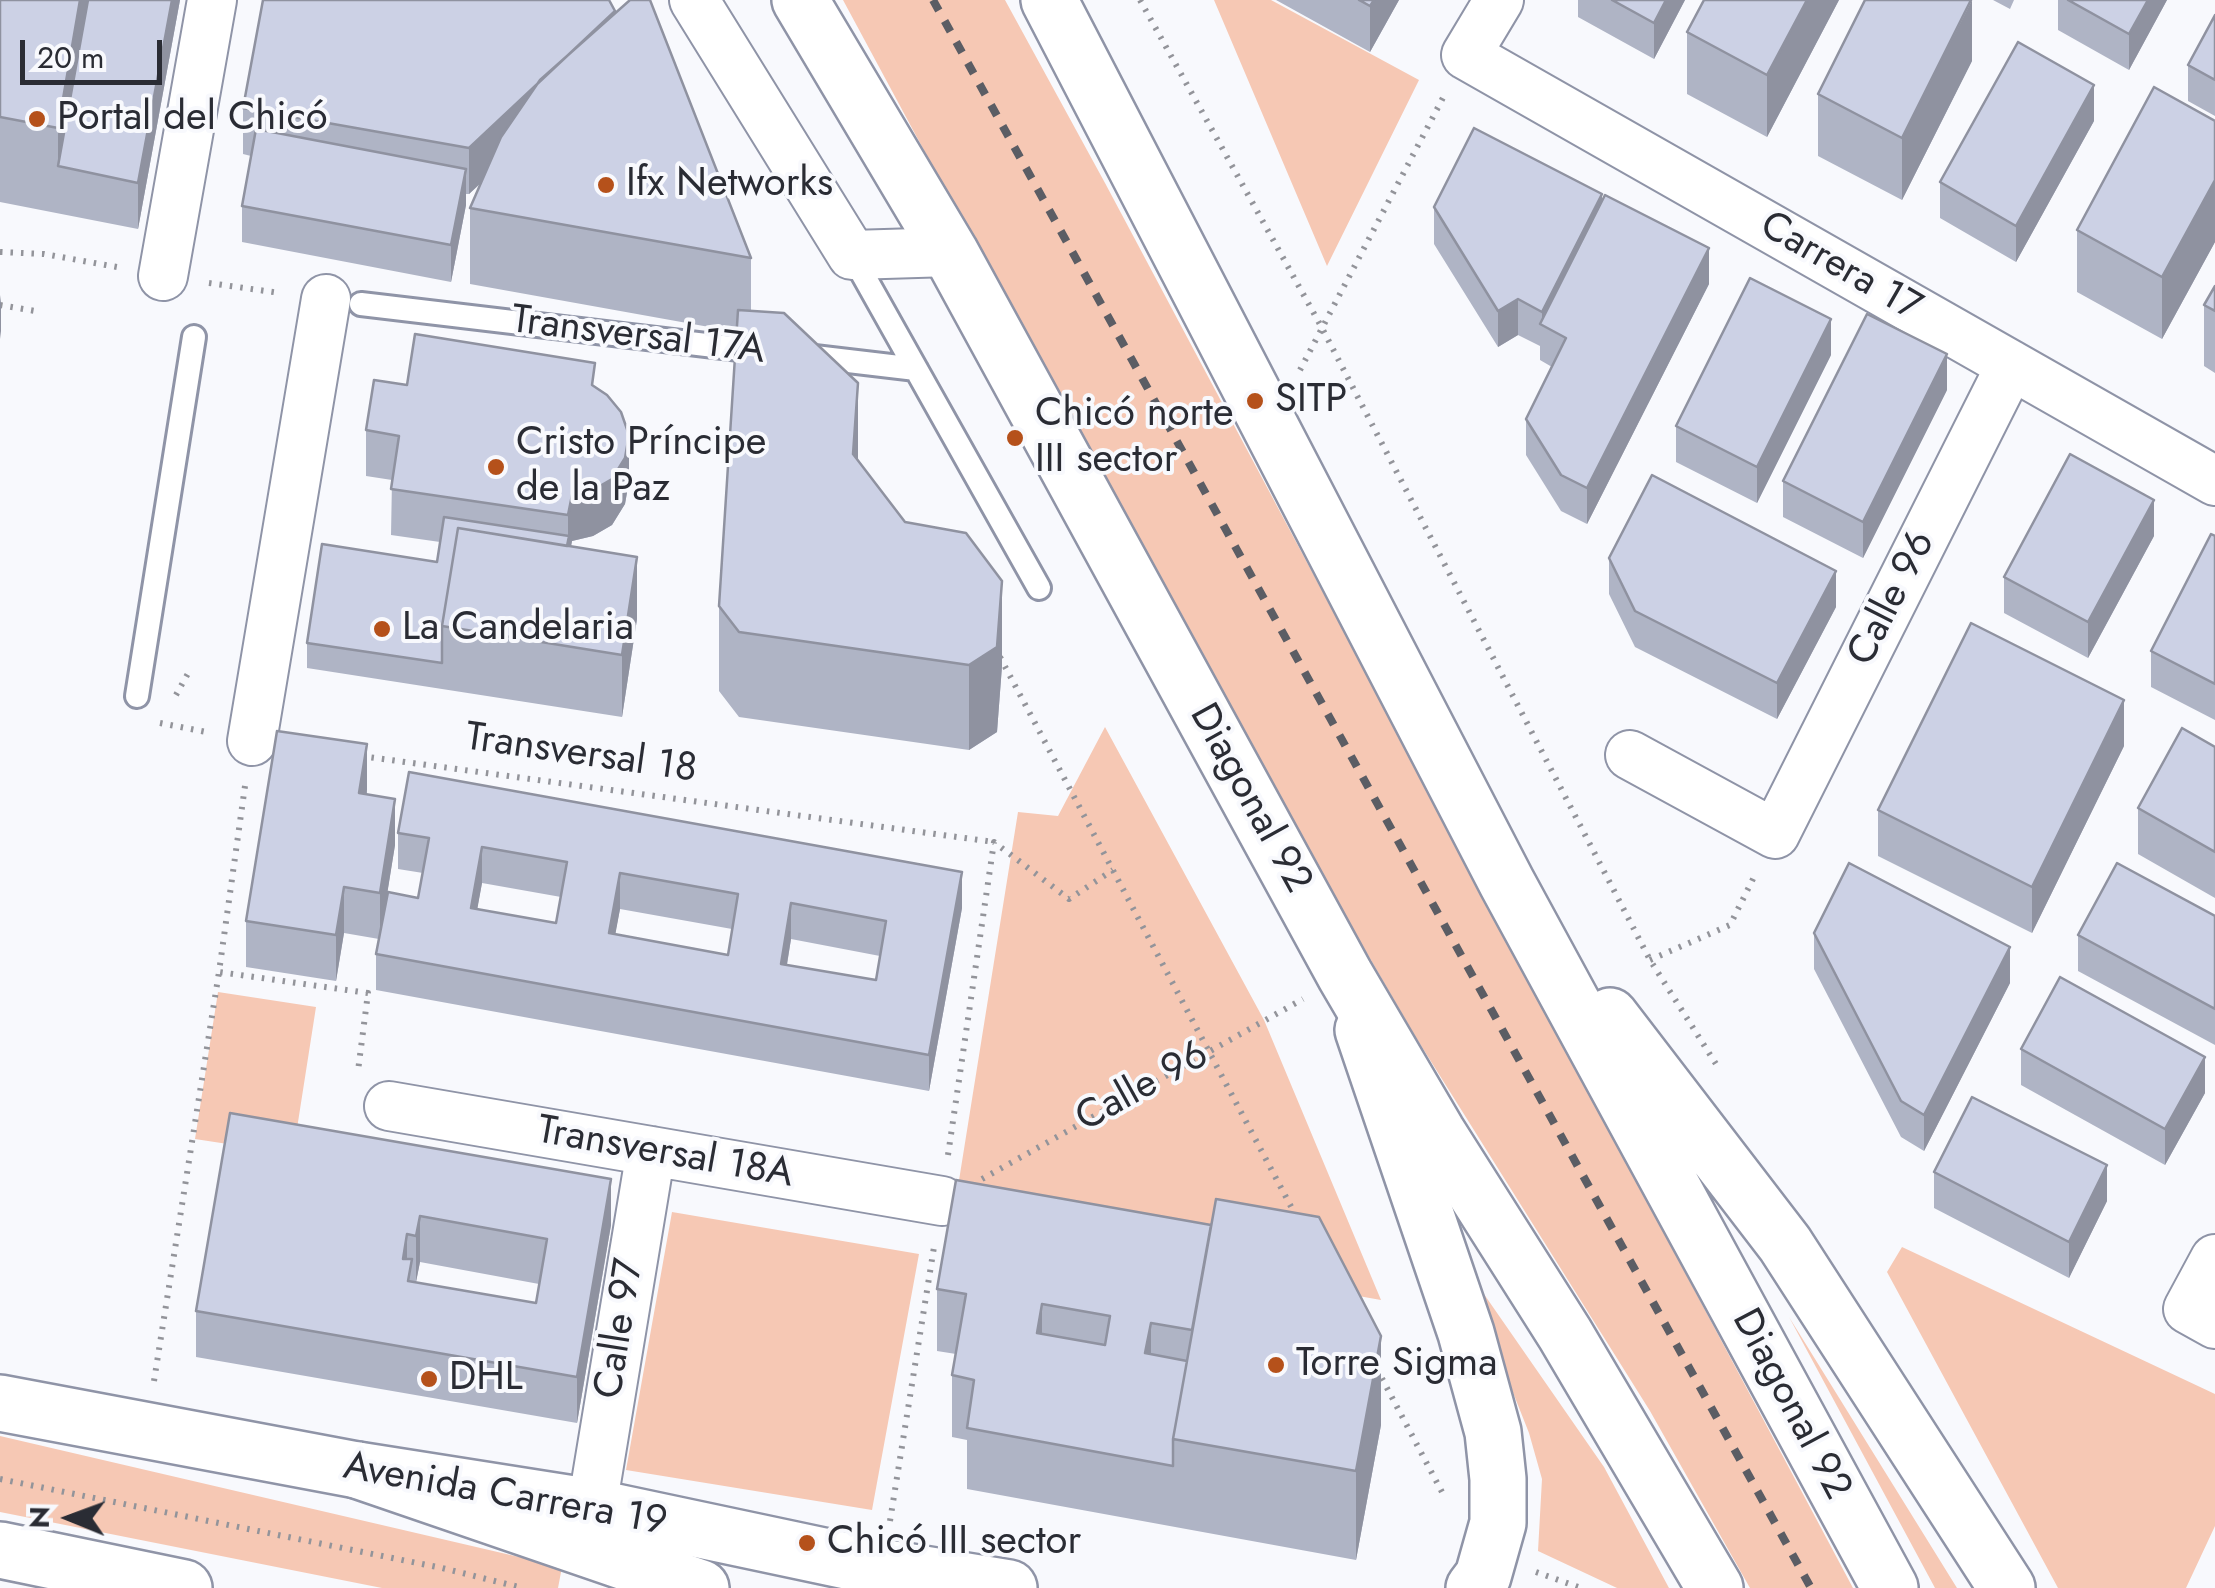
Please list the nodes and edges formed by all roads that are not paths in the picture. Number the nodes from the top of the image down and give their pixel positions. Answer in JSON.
{"nodes":[{"id":1,"x":212,"y":0,"type":"edge"},
{"id":2,"x":694,"y":0,"type":"edge"},
{"id":3,"x":800,"y":0,"type":"edge"},
{"id":4,"x":1048,"y":0,"type":"edge"},
{"id":5,"x":1499,"y":0,"type":"edge"},
{"id":6,"x":950,"y":252,"type":"junction"},
{"id":7,"x":852,"y":254,"type":"junction"},
{"id":8,"x":164,"y":276,"type":"dead end"},
{"id":9,"x":343,"y":302,"type":"joint"},
{"id":10,"x":194,"y":337,"type":"dead end"},
{"id":11,"x":2011,"y":365,"type":"junction"},
{"id":12,"x":916,"y":369,"type":"junction"},
{"id":13,"x":2215,"y":481,"type":"edge"},
{"id":14,"x":1040,"y":588,"type":"dead end"},
{"id":15,"x":137,"y":696,"type":"dead end"},
{"id":16,"x":252,"y":741,"type":"road end"},
{"id":17,"x":1630,"y":754,"type":"dead end"},
{"id":18,"x":1507,"y":883,"type":"junction"},
{"id":19,"x":1345,"y":975,"type":"junction"},
{"id":20,"x":388,"y":1106,"type":"road end"},
{"id":21,"x":651,"y":1151,"type":"junction"},
{"id":22,"x":942,"y":1201,"type":"road end"},
{"id":23,"x":2215,"y":1259,"type":"edge"},
{"id":24,"x":2202,"y":1317,"type":"edge"},
{"id":25,"x":0,"y":1403,"type":"edge"},
{"id":26,"x":357,"y":1470,"type":"junction"},
{"id":27,"x":592,"y":1507,"type":"junction"},
{"id":28,"x":0,"y":1550,"type":"edge"},
{"id":29,"x":184,"y":1588,"type":"edge"},
{"id":30,"x":701,"y":1588,"type":"edge"},
{"id":31,"x":1010,"y":1588,"type":"edge"},
{"id":32,"x":1474,"y":1588,"type":"edge"},
{"id":33,"x":1715,"y":1588,"type":"edge"},
{"id":34,"x":1890,"y":1588,"type":"edge"},
{"id":35,"x":2007,"y":1588,"type":"edge"}],
"edges":[{"from":1,"to":8,"type":"street"},
{"from":2,"to":7,"type":"street"},
{"from":3,"to":6,"type":"main road","name":"Diagonal 92"},
{"from":4,"to":18,"type":"main road","name":"Diagonal 92"},
{"from":5,"to":11,"type":"street","name":"Carrera 17"},
{"from":6,"to":7,"type":"street"},
{"from":6,"to":19,"type":"main road","name":"Diagonal 92"},
{"from":7,"to":12,"type":"lane"},
{"from":9,"to":12,"type":"lane","name":"Transversal 17A"},
{"from":9,"to":16,"type":"street"},
{"from":10,"to":15,"type":"lane"},
{"from":11,"to":13,"type":"street","name":"Carrera 17"},
{"from":11,"to":17,"type":"street","name":"Calle 96"},
{"from":12,"to":14,"type":"lane"},
{"from":18,"to":34,"type":"main road","name":"Diagonal 92"},
{"from":18,"to":35,"type":"main road"},
{"from":19,"to":32,"type":"main road"},
{"from":19,"to":33,"type":"main road","name":"Diagonal 92"},
{"from":20,"to":21,"type":"street","name":"Transversal 18A"},
{"from":21,"to":22,"type":"street","name":"Transversal 18A"},
{"from":21,"to":27,"type":"street","name":"Calle 97"},
{"from":23,"to":24,"type":"street"},
{"from":25,"to":26,"type":"main road","name":"Avenida Carrera 19"},
{"from":26,"to":27,"type":"main road","name":"Avenida Carrera 19"},
{"from":26,"to":30,"type":"main road"},
{"from":27,"to":31,"type":"main road","name":"Avenida Carrera 19"},
{"from":28,"to":29,"type":"main road"}]}
